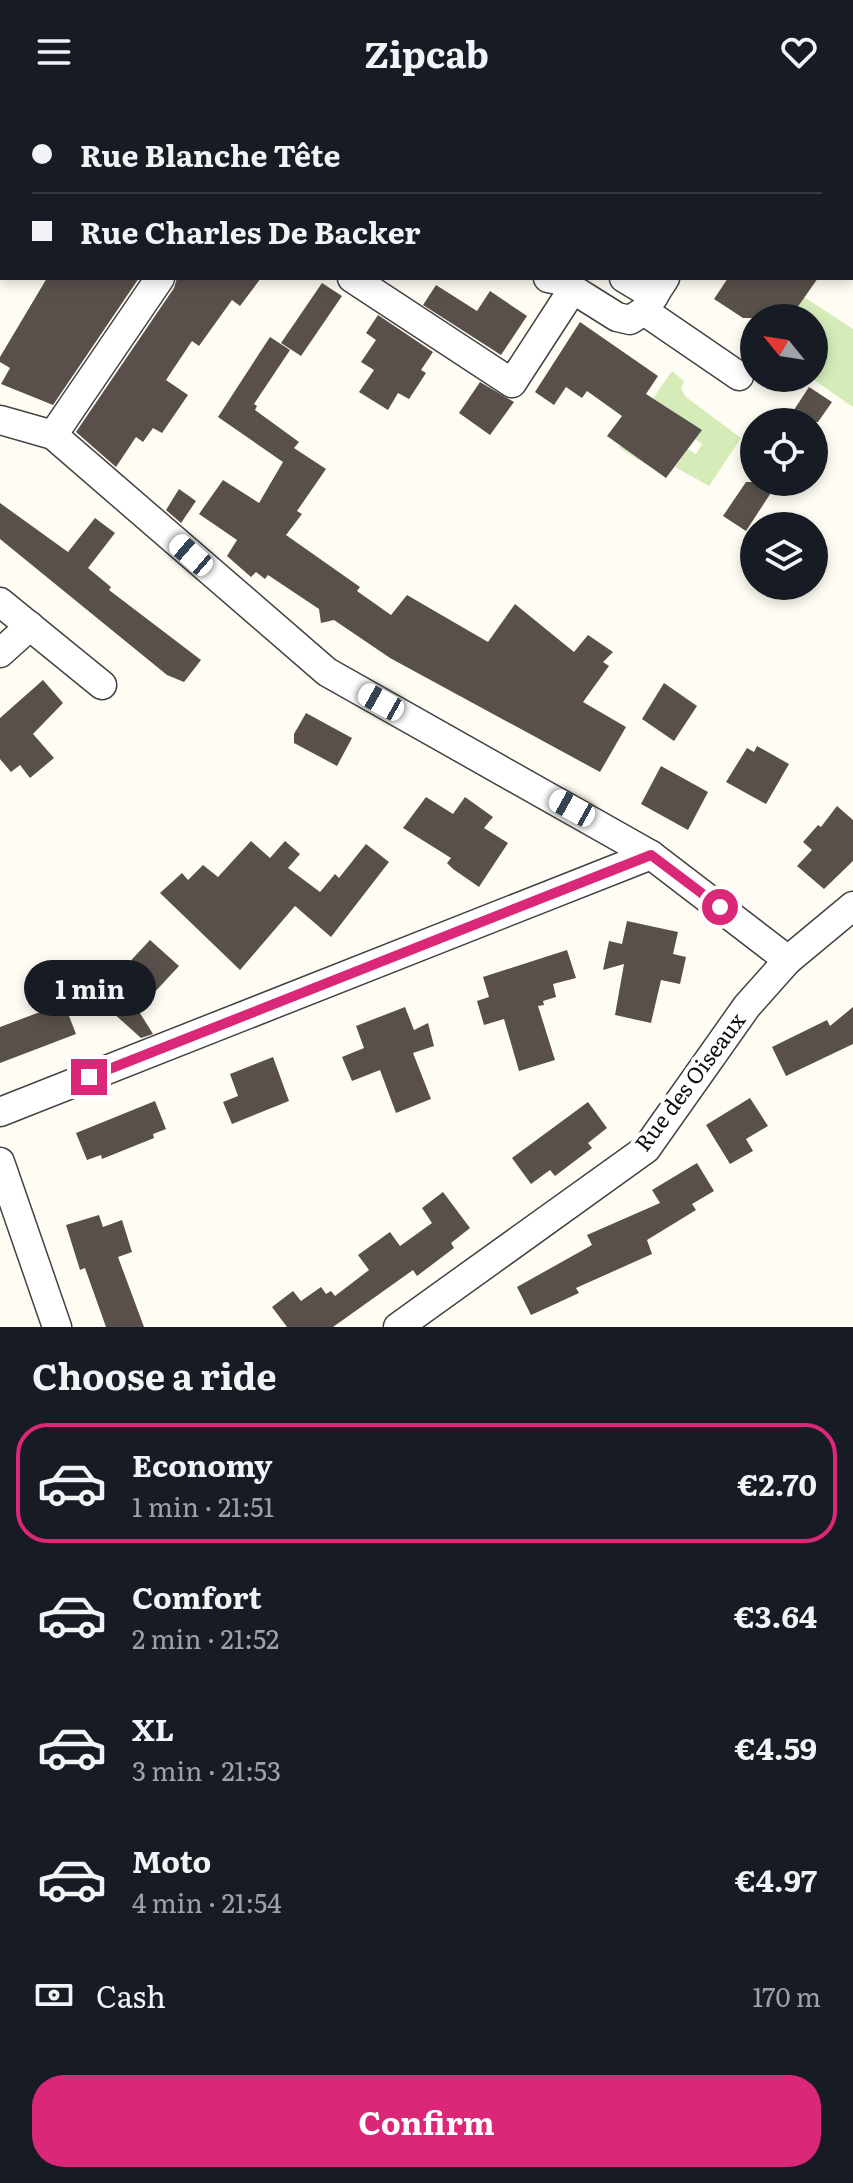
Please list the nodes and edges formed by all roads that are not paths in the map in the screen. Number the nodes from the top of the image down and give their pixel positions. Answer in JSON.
{"nodes":[{"id":1,"x":159,"y":280,"type":"edge"},
{"id":2,"x":355,"y":280,"type":"edge"},
{"id":3,"x":626,"y":280,"type":"edge"},
{"id":4,"x":560,"y":281,"type":"edge"},
{"id":5,"x":648,"y":301,"type":"edge"},
{"id":6,"x":739,"y":376,"type":"dead end"},
{"id":7,"x":0,"y":420,"type":"edge"},
{"id":8,"x":53,"y":435,"type":"junction"},
{"id":9,"x":0,"y":602,"type":"edge"},
{"id":10,"x":30,"y":626,"type":"junction"},
{"id":11,"x":0,"y":653,"type":"edge"},
{"id":12,"x":102,"y":685,"type":"dead end"},
{"id":13,"x":651,"y":855,"type":"junction"},
{"id":14,"x":853,"y":906,"type":"edge"},
{"id":15,"x":788,"y":960,"type":"junction"},
{"id":16,"x":0,"y":1112,"type":"edge"},
{"id":17,"x":0,"y":1162,"type":"edge"},
{"id":18,"x":57,"y":1327,"type":"edge"},
{"id":19,"x":398,"y":1327,"type":"edge"}],
"edges":[{"from":1,"to":8,"type":"street"},
{"from":2,"to":4,"type":"street"},
{"from":3,"to":5,"type":"street"},
{"from":4,"to":5,"type":"street"},
{"from":5,"to":6,"type":"street"},
{"from":7,"to":8,"type":"street"},
{"from":8,"to":13,"type":"street"},
{"from":9,"to":10,"type":"street"},
{"from":10,"to":11,"type":"street"},
{"from":10,"to":12,"type":"street"},
{"from":13,"to":15,"type":"street"},
{"from":13,"to":16,"type":"street"},
{"from":14,"to":15,"type":"street","name":"Rue des Oiseaux"},
{"from":15,"to":19,"type":"street","name":"Rue des Oiseaux"},
{"from":17,"to":18,"type":"street"}]}
